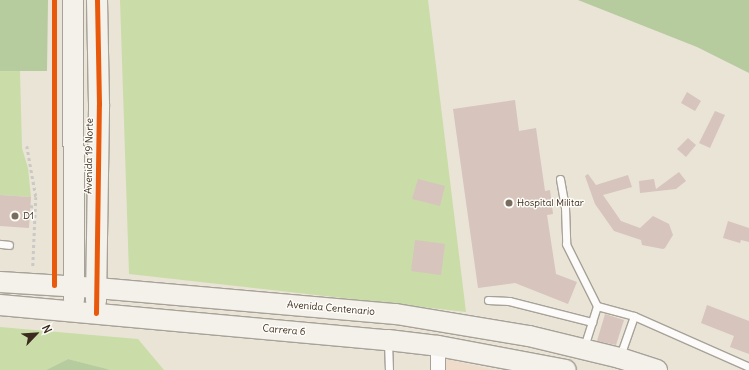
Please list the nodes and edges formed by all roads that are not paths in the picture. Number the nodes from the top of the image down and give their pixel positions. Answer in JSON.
{"nodes":[{"id":1,"x":73,"y":0,"type":"edge"},
{"id":2,"x":97,"y":0,"type":"edge"},
{"id":3,"x":560,"y":179,"type":"dead end"},
{"id":4,"x":0,"y":244,"type":"edge"},
{"id":5,"x":9,"y":245,"type":"dead end"},
{"id":6,"x":0,"y":282,"type":"edge"},
{"id":7,"x":74,"y":286,"type":"junction"},
{"id":8,"x":97,"y":288,"type":"junction"},
{"id":9,"x":488,"y":300,"type":"dead end"},
{"id":10,"x":0,"y":305,"type":"edge"},
{"id":11,"x":597,"y":306,"type":"junction"},
{"id":12,"x":73,"y":311,"type":"junction"},
{"id":13,"x":96,"y":313,"type":"junction"},
{"id":14,"x":634,"y":316,"type":"junction"},
{"id":15,"x":592,"y":322,"type":"junction"},
{"id":16,"x":388,"y":340,"type":"junction"},
{"id":17,"x":438,"y":346,"type":"junction"},
{"id":18,"x":583,"y":350,"type":"junction"},
{"id":19,"x":618,"y":364,"type":"edge"},
{"id":20,"x":749,"y":367,"type":"edge"},
{"id":21,"x":389,"y":370,"type":"edge"},
{"id":22,"x":438,"y":370,"type":"edge"},
{"id":23,"x":566,"y":370,"type":"edge"},
{"id":24,"x":657,"y":370,"type":"edge"}],
"edges":[{"from":1,"to":7,"type":"main road","name":"Avenida 19 Norte"},
{"from":2,"to":8,"type":"main road","name":"Avenida 19 Norte"},
{"from":3,"to":11,"type":"lane"},
{"from":4,"to":5,"type":"lane"},
{"from":6,"to":7,"type":"main road","name":"Avenida Centenario"},
{"from":7,"to":8,"type":"main road","name":"Avenida Centenario"},
{"from":7,"to":12,"type":"main road","name":"Avenida 19 Norte"},
{"from":8,"to":13,"type":"main road","name":"Avenida 19 Norte"},
{"from":8,"to":18,"type":"main road","name":"Avenida Centenario"},
{"from":9,"to":15,"type":"lane"},
{"from":10,"to":12,"type":"main road","name":"Carrera 6"},
{"from":11,"to":14,"type":"lane"},
{"from":11,"to":15,"type":"lane"},
{"from":12,"to":13,"type":"main road","name":"Carrera 6"},
{"from":13,"to":16,"type":"main road","name":"Carrera 6"},
{"from":14,"to":19,"type":"lane"},
{"from":14,"to":20,"type":"lane"},
{"from":15,"to":18,"type":"lane"},
{"from":16,"to":17,"type":"main road","name":"Carrera 6"},
{"from":16,"to":21,"type":"lane"},
{"from":17,"to":22,"type":"street"},
{"from":17,"to":23,"type":"main road","name":"Carrera 6"},
{"from":18,"to":19,"type":"main road","name":"Avenida Centenario"},
{"from":19,"to":24,"type":"main road","name":"Avenida Centenario"}]}
